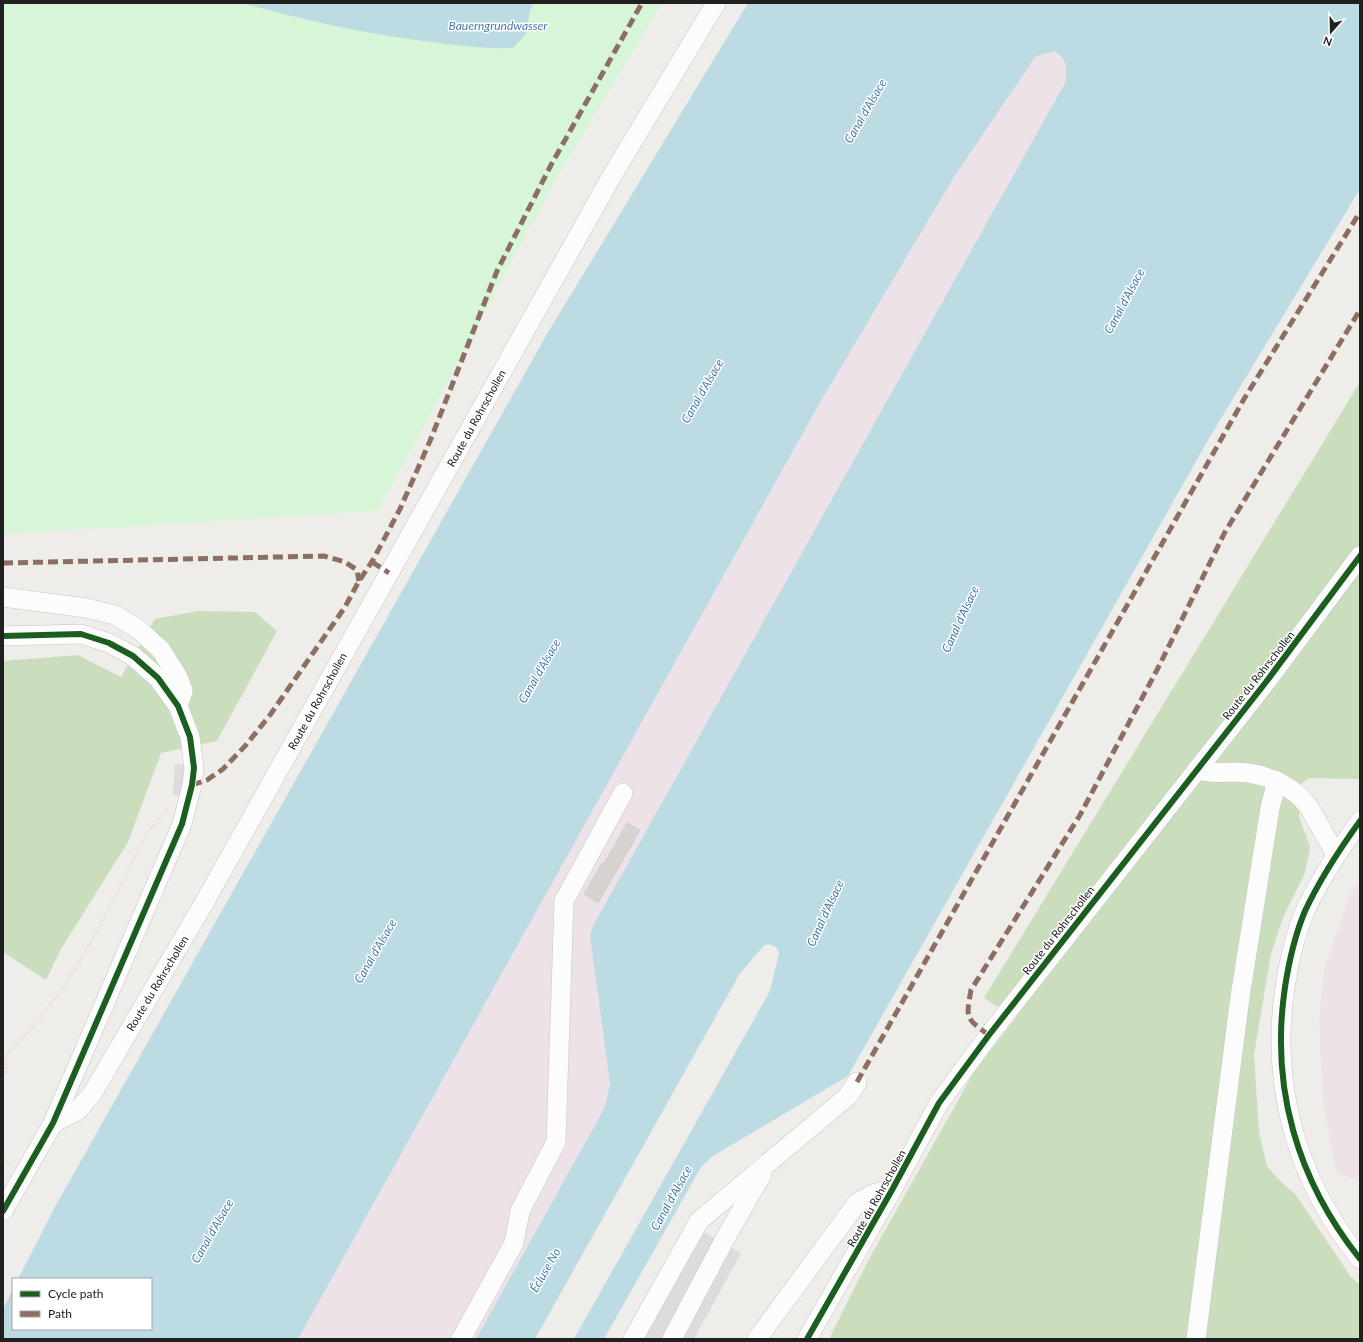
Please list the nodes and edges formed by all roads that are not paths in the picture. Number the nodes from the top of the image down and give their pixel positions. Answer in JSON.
{"nodes":[{"id":1,"x":716,"y":3,"type":"edge"},
{"id":2,"x":1360,"y":556,"type":"edge"},
{"id":3,"x":3,"y":597,"type":"edge"},
{"id":4,"x":86,"y":608,"type":"junction"},
{"id":5,"x":81,"y":634,"type":"junction"},
{"id":6,"x":3,"y":636,"type":"edge"},
{"id":7,"x":178,"y":706,"type":"junction"},
{"id":8,"x":1197,"y":769,"type":"junction"},
{"id":9,"x":1277,"y":781,"type":"junction"},
{"id":10,"x":624,"y":793,"type":"dead end"},
{"id":11,"x":1360,"y":821,"type":"edge"},
{"id":12,"x":1336,"y":853,"type":"junction"},
{"id":13,"x":857,"y":1082,"type":"dead end"},
{"id":14,"x":53,"y":1123,"type":"junction"},
{"id":15,"x":768,"y":1163,"type":"junction"},
{"id":16,"x":892,"y":1190,"type":"junction"},
{"id":17,"x":7,"y":1205,"type":"edge"},
{"id":18,"x":1360,"y":1259,"type":"edge"},
{"id":19,"x":461,"y":1339,"type":"edge"},
{"id":20,"x":633,"y":1339,"type":"edge"},
{"id":21,"x":672,"y":1339,"type":"edge"},
{"id":22,"x":757,"y":1339,"type":"edge"},
{"id":23,"x":807,"y":1339,"type":"edge"},
{"id":24,"x":1196,"y":1339,"type":"edge"}],
"edges":[{"from":1,"to":14,"type":"street","name":"Route du Rohrschollen"},
{"from":2,"to":8,"type":"street","name":"Route du Rohrschollen"},
{"from":3,"to":4,"type":"street"},
{"from":4,"to":5,"type":"street"},
{"from":4,"to":7,"type":"street"},
{"from":5,"to":6,"type":"street"},
{"from":5,"to":7,"type":"street"},
{"from":7,"to":14,"type":"street"},
{"from":8,"to":9,"type":"street"},
{"from":8,"to":16,"type":"street","name":"Route du Rohrschollen"},
{"from":9,"to":12,"type":"street"},
{"from":9,"to":24,"type":"street"},
{"from":10,"to":19,"type":"street"},
{"from":11,"to":12,"type":"street"},
{"from":12,"to":18,"type":"street"},
{"from":13,"to":15,"type":"street"},
{"from":14,"to":17,"type":"street"},
{"from":15,"to":20,"type":"street"},
{"from":15,"to":21,"type":"street"},
{"from":16,"to":22,"type":"street"},
{"from":16,"to":23,"type":"street","name":"Route du Rohrschollen"}]}
